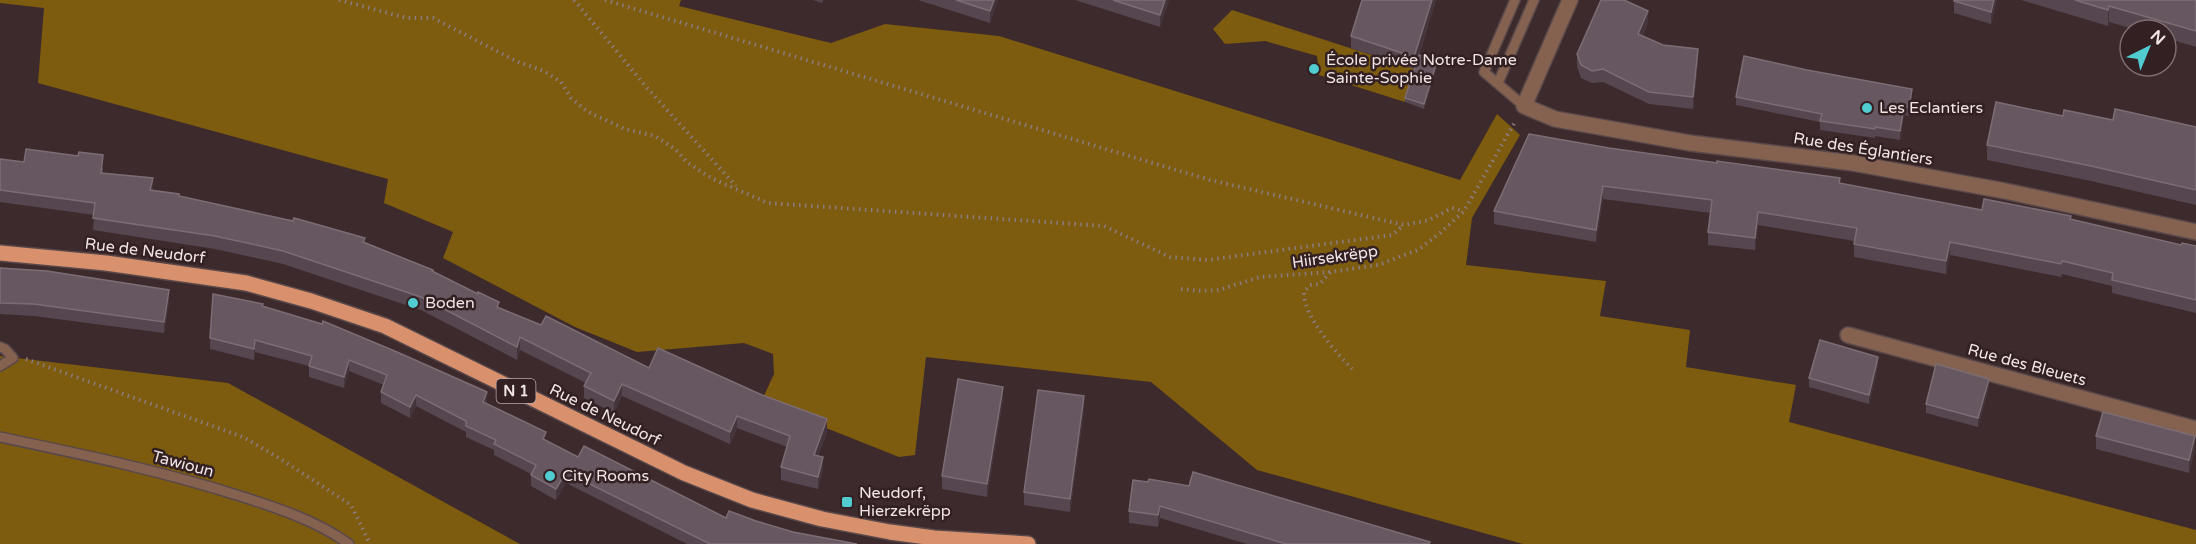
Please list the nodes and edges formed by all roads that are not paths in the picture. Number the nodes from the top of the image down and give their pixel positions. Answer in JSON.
{"nodes":[{"id":1,"x":1515,"y":0,"type":"edge"},
{"id":2,"x":1534,"y":0,"type":"edge"},
{"id":3,"x":1570,"y":0,"type":"edge"},
{"id":4,"x":1498,"y":83,"type":"junction"},
{"id":5,"x":1524,"y":106,"type":"junction"},
{"id":6,"x":2196,"y":232,"type":"edge"},
{"id":7,"x":0,"y":253,"type":"edge"},
{"id":8,"x":1848,"y":335,"type":"dead end"},
{"id":9,"x":0,"y":346,"type":"edge"},
{"id":10,"x":0,"y":366,"type":"edge"},
{"id":11,"x":2196,"y":429,"type":"edge"},
{"id":12,"x":0,"y":437,"type":"edge"},
{"id":13,"x":349,"y":544,"type":"edge"},
{"id":14,"x":1028,"y":544,"type":"edge"}],
"edges":[{"from":1,"to":4,"type":"lane"},
{"from":2,"to":4,"type":"lane"},
{"from":3,"to":5,"type":"street"},
{"from":4,"to":5,"type":"lane"},
{"from":5,"to":6,"type":"street","name":"Rue des Églantiers"},
{"from":7,"to":14,"type":"main road","name":"Rue de Neudorf","number":"N 1"},
{"from":8,"to":11,"type":"street","name":"Rue des Bleuets"},
{"from":9,"to":10,"type":"lane"},
{"from":12,"to":13,"type":"lane","name":"Tawioun"}]}
